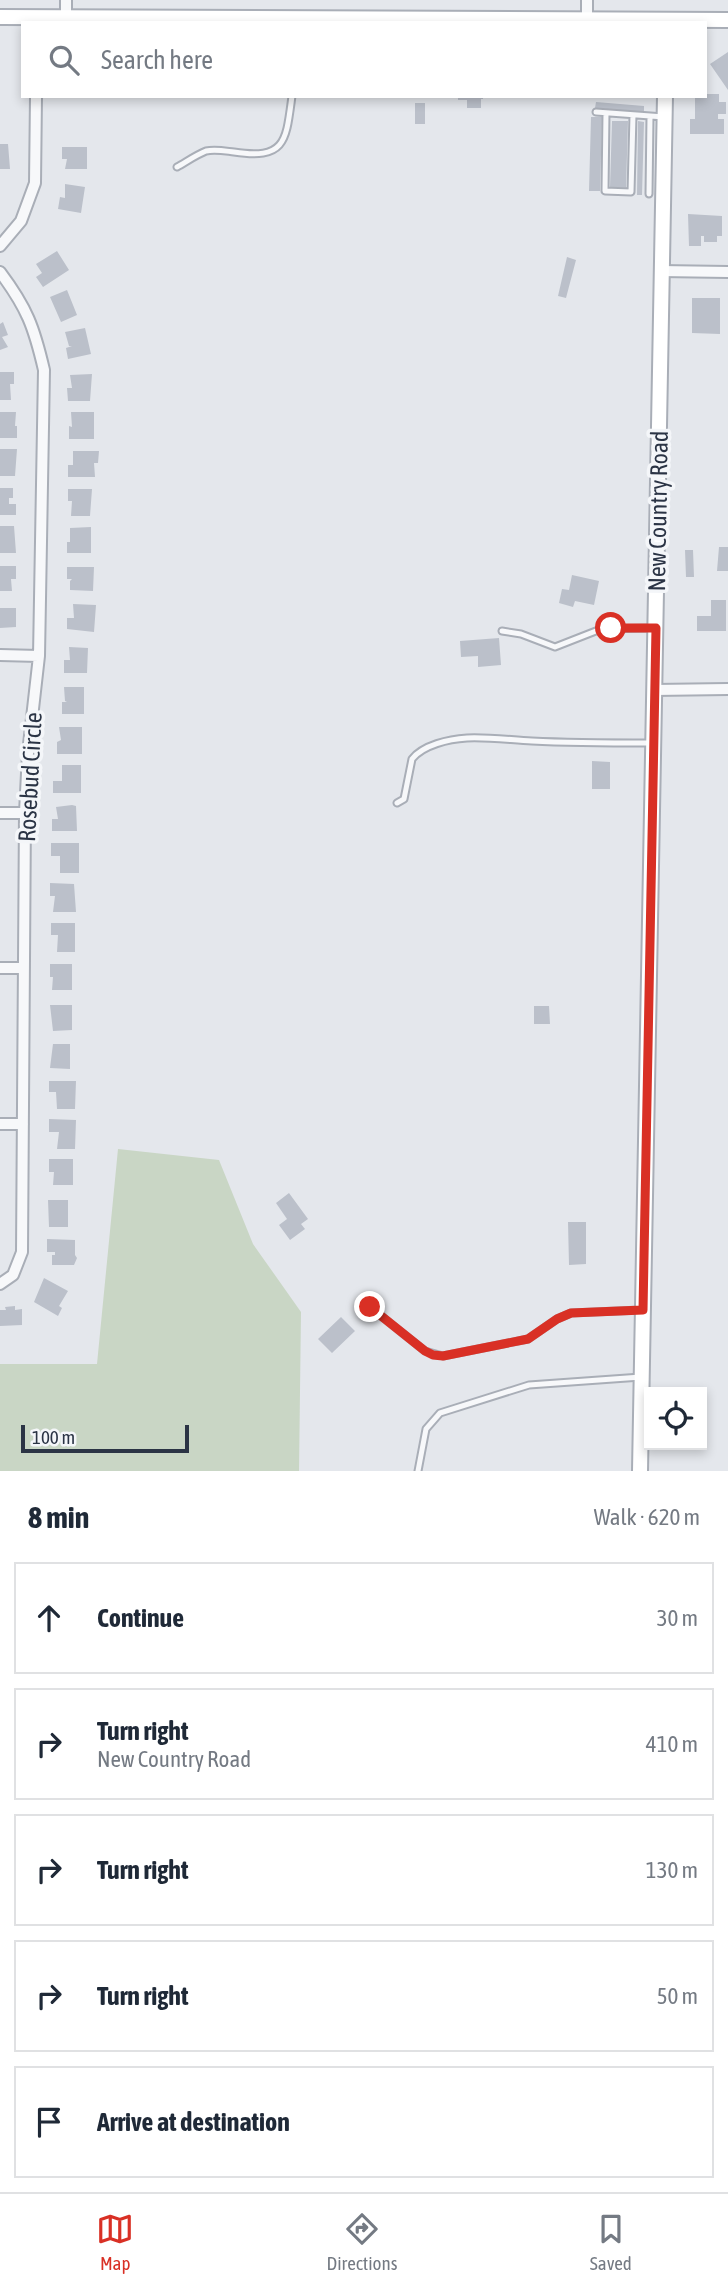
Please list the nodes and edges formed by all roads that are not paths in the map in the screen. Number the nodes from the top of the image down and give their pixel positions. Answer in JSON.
{"nodes":[{"id":1,"x":66,"y":0,"type":"edge"},
{"id":2,"x":587,"y":0,"type":"edge"},
{"id":3,"x":0,"y":17,"type":"edge"},
{"id":4,"x":66,"y":17,"type":"junction"},
{"id":5,"x":35,"y":20,"type":"edge"},
{"id":6,"x":300,"y":20,"type":"edge"},
{"id":7,"x":728,"y":20,"type":"edge"},
{"id":8,"x":397,"y":21,"type":"edge"},
{"id":9,"x":480,"y":21,"type":"edge"},
{"id":10,"x":593,"y":21,"type":"edge"},
{"id":11,"x":698,"y":21,"type":"edge"},
{"id":12,"x":36,"y":98,"type":"edge"},
{"id":13,"x":292,"y":98,"type":"edge"},
{"id":14,"x":664,"y":98,"type":"edge"},
{"id":15,"x":596,"y":112,"type":"dead end"},
{"id":16,"x":607,"y":113,"type":"junction"},
{"id":17,"x":632,"y":115,"type":"junction"},
{"id":18,"x":657,"y":117,"type":"junction"},
{"id":19,"x":177,"y":167,"type":"dead end"},
{"id":20,"x":649,"y":194,"type":"dead end"},
{"id":21,"x":0,"y":246,"type":"edge"},
{"id":22,"x":660,"y":271,"type":"junction"},
{"id":23,"x":0,"y":272,"type":"edge"},
{"id":24,"x":728,"y":272,"type":"edge"},
{"id":25,"x":656,"y":628,"type":"junction"},
{"id":26,"x":502,"y":631,"type":"dead end"},
{"id":27,"x":0,"y":655,"type":"edge"},
{"id":28,"x":39,"y":656,"type":"junction"},
{"id":29,"x":728,"y":689,"type":"edge"},
{"id":30,"x":654,"y":690,"type":"junction"},
{"id":31,"x":653,"y":743,"type":"junction"},
{"id":32,"x":397,"y":803,"type":"dead end"},
{"id":33,"x":0,"y":813,"type":"edge"},
{"id":34,"x":26,"y":813,"type":"junction"},
{"id":35,"x":0,"y":968,"type":"edge"},
{"id":36,"x":24,"y":968,"type":"junction"},
{"id":37,"x":0,"y":1124,"type":"edge"},
{"id":38,"x":23,"y":1124,"type":"junction"},
{"id":39,"x":0,"y":1284,"type":"edge"},
{"id":40,"x":370,"y":1307,"type":"dead end"},
{"id":41,"x":643,"y":1310,"type":"junction"},
{"id":42,"x":641,"y":1377,"type":"junction"},
{"id":43,"x":418,"y":1471,"type":"edge"},
{"id":44,"x":640,"y":1471,"type":"edge"}],
"edges":[{"from":1,"to":4,"type":"street"},
{"from":2,"to":10,"type":"street"},
{"from":3,"to":5,"type":"street"},
{"from":4,"to":5,"type":"street"},
{"from":4,"to":6,"type":"street"},
{"from":6,"to":8,"type":"street"},
{"from":7,"to":11,"type":"street"},
{"from":8,"to":9,"type":"street"},
{"from":9,"to":10,"type":"street"},
{"from":12,"to":21,"type":"street"},
{"from":13,"to":19,"type":"lane"},
{"from":14,"to":18,"type":"street","name":"New Country Road"},
{"from":15,"to":16,"type":"lane"},
{"from":16,"to":17,"type":"lane"},
{"from":16,"to":17,"type":"lane"},
{"from":17,"to":18,"type":"lane"},
{"from":18,"to":20,"type":"lane"},
{"from":18,"to":22,"type":"street","name":"New Country Road"},
{"from":22,"to":24,"type":"street"},
{"from":22,"to":25,"type":"street","name":"New Country Road"},
{"from":23,"to":28,"type":"street","name":"Rosebud Circle"},
{"from":25,"to":26,"type":"lane"},
{"from":25,"to":30,"type":"street","name":"New Country Road"},
{"from":27,"to":28,"type":"street"},
{"from":28,"to":34,"type":"street","name":"Rosebud Circle"},
{"from":29,"to":30,"type":"street"},
{"from":30,"to":31,"type":"street","name":"New Country Road"},
{"from":31,"to":32,"type":"lane"},
{"from":31,"to":41,"type":"street","name":"New Country Road"},
{"from":33,"to":34,"type":"street"},
{"from":34,"to":36,"type":"street","name":"Rosebud Circle"},
{"from":35,"to":36,"type":"street"},
{"from":36,"to":38,"type":"street","name":"Rosebud Circle"},
{"from":37,"to":38,"type":"street"},
{"from":38,"to":39,"type":"street","name":"Rosebud Circle"},
{"from":40,"to":41,"type":"lane"},
{"from":41,"to":42,"type":"street","name":"New Country Road"},
{"from":42,"to":43,"type":"lane"},
{"from":42,"to":44,"type":"street","name":"New Country Road"}]}
